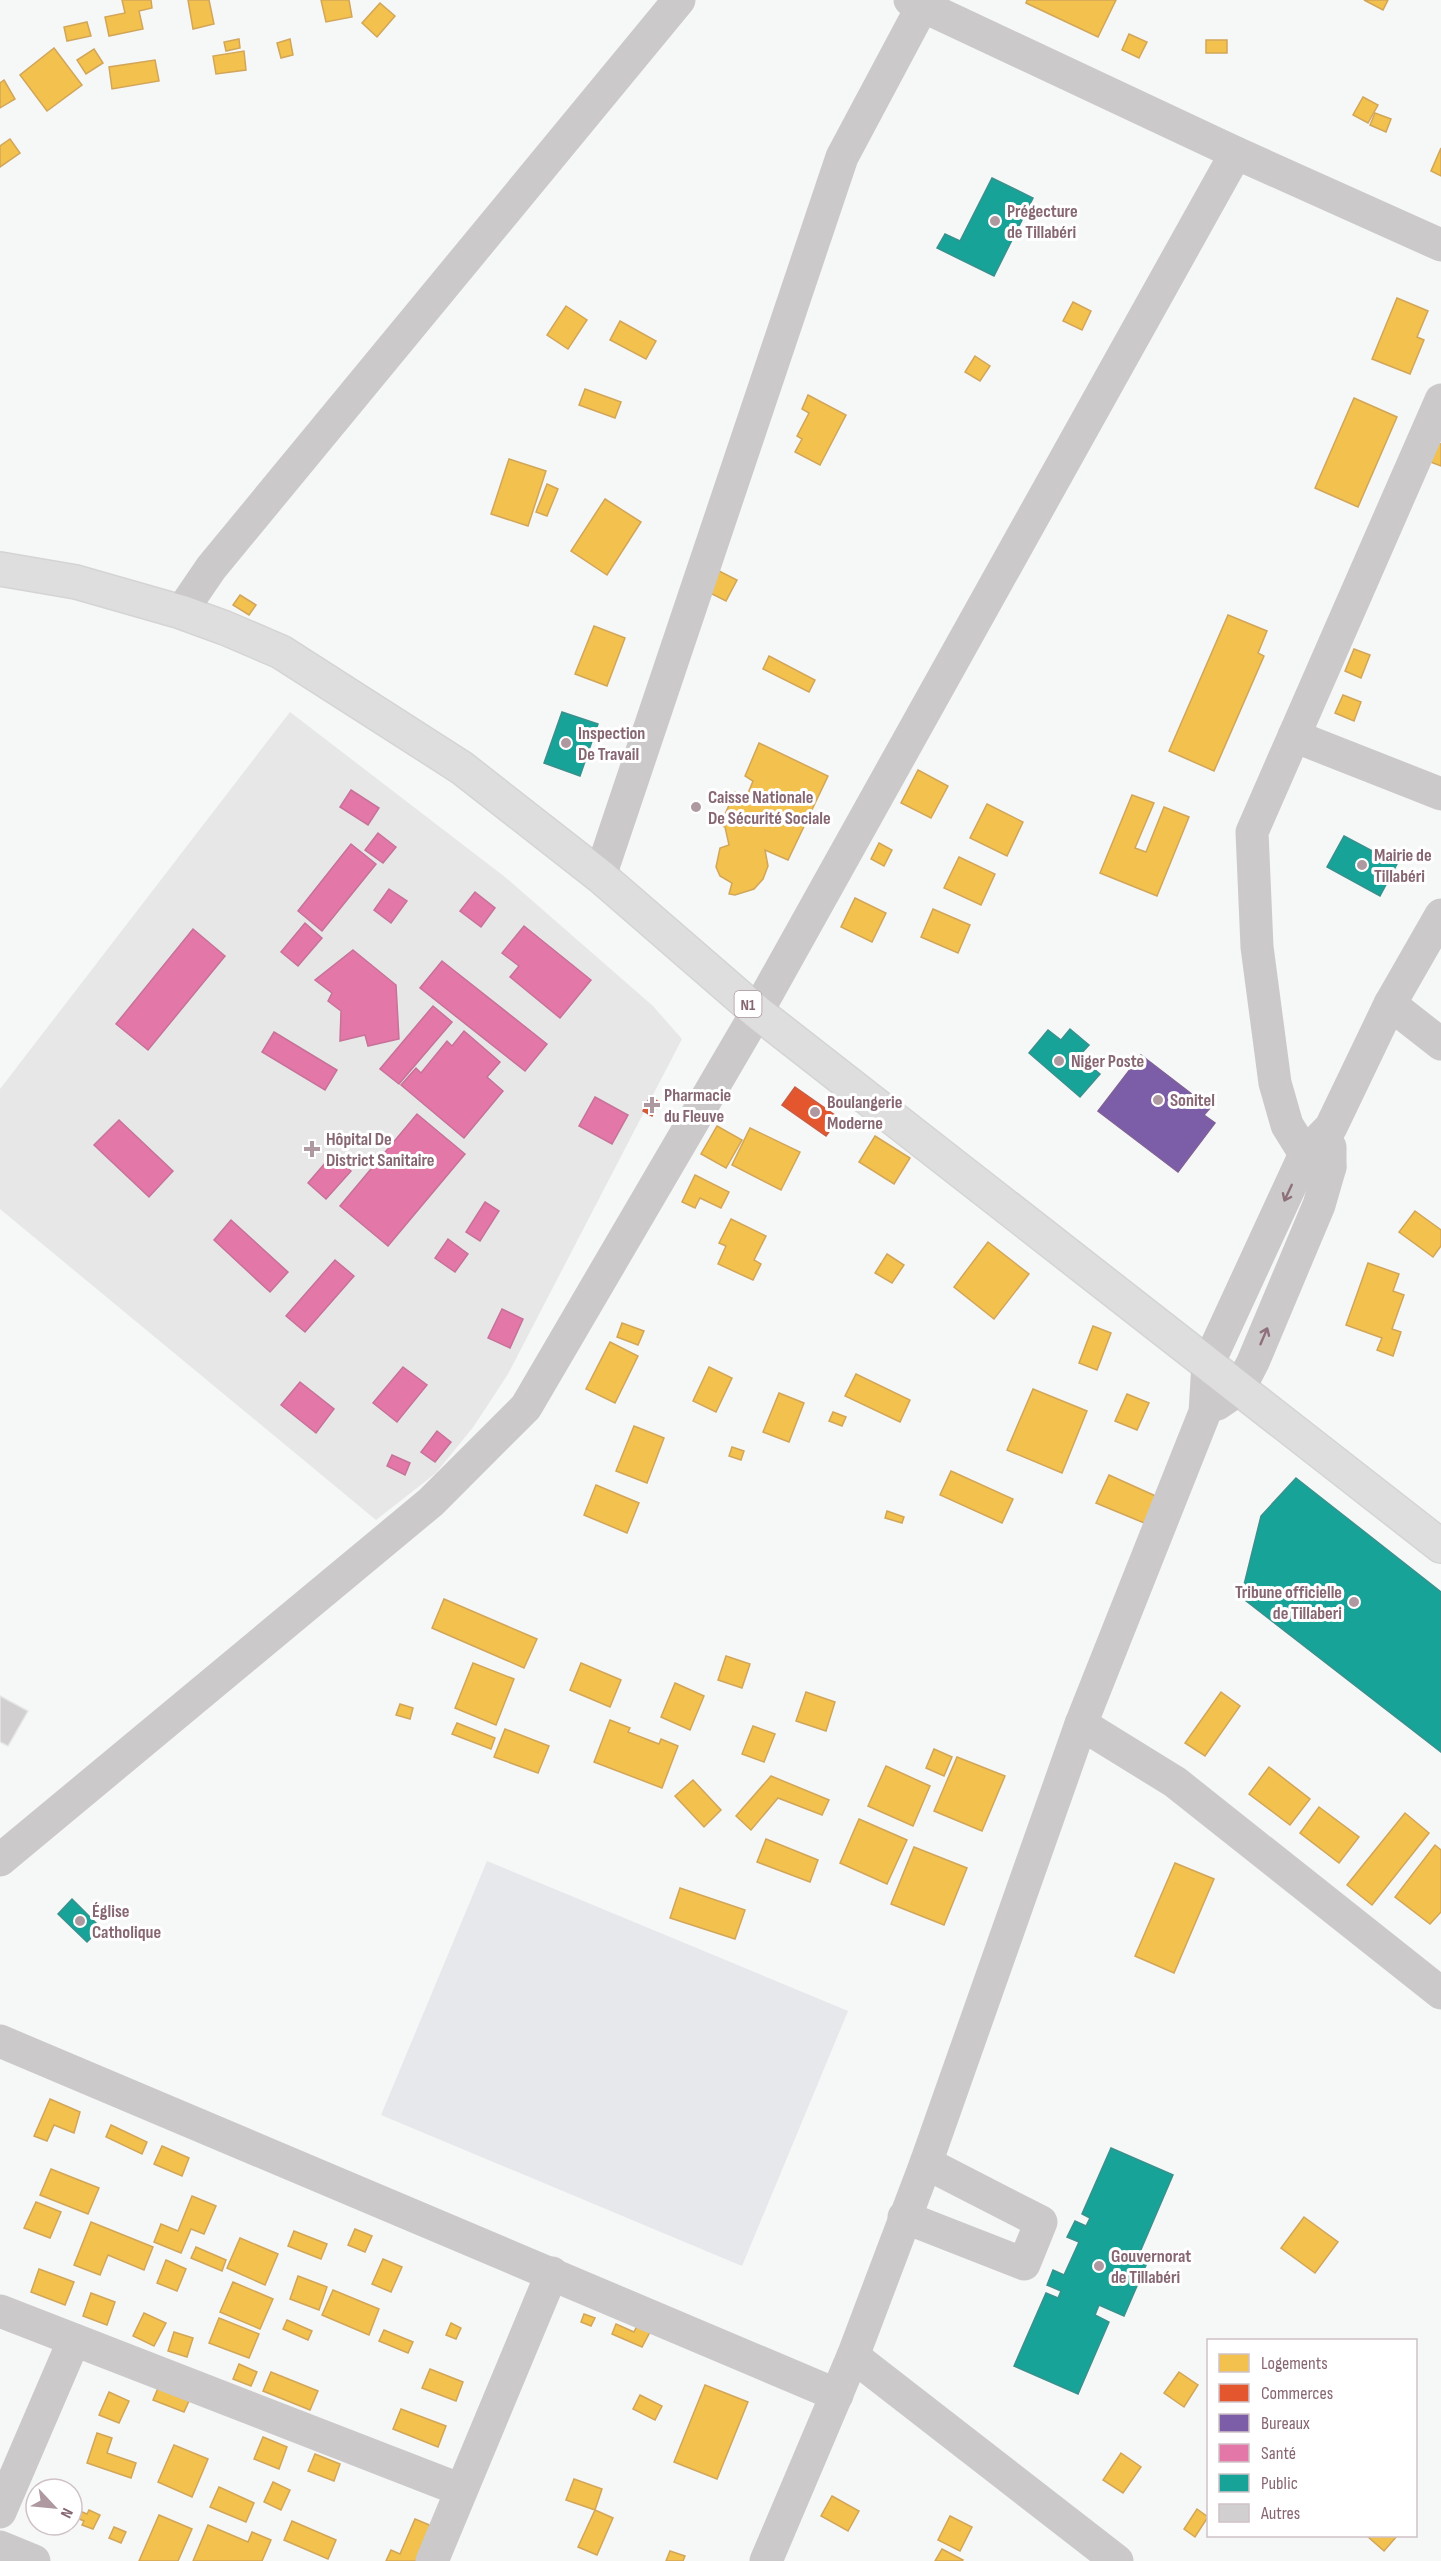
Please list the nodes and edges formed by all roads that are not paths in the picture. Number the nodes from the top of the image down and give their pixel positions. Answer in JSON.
{"nodes":[{"id":1,"x":679,"y":0,"type":"edge"},
{"id":2,"x":917,"y":3,"type":"edge"},
{"id":3,"x":1236,"y":153,"type":"junction"},
{"id":4,"x":1441,"y":245,"type":"edge"},
{"id":5,"x":1441,"y":400,"type":"edge"},
{"id":6,"x":0,"y":569,"type":"edge"},
{"id":7,"x":182,"y":612,"type":"junction"},
{"id":8,"x":1294,"y":736,"type":"junction"},
{"id":9,"x":1441,"y":794,"type":"edge"},
{"id":10,"x":600,"y":876,"type":"junction"},
{"id":11,"x":1441,"y":915,"type":"edge"},
{"id":12,"x":1390,"y":1004,"type":"junction"},
{"id":13,"x":757,"y":1012,"type":"junction"},
{"id":14,"x":1441,"y":1044,"type":"edge"},
{"id":15,"x":1318,"y":1161,"type":"junction"},
{"id":16,"x":1208,"y":1364,"type":"junction"},
{"id":17,"x":1239,"y":1389,"type":"junction"},
{"id":18,"x":1205,"y":1412,"type":"junction"},
{"id":19,"x":1441,"y":1546,"type":"edge"},
{"id":20,"x":1081,"y":1724,"type":"junction"},
{"id":21,"x":0,"y":1860,"type":"edge"},
{"id":22,"x":1437,"y":1983,"type":"edge"},
{"id":23,"x":0,"y":2041,"type":"edge"},
{"id":24,"x":926,"y":2163,"type":"junction"},
{"id":25,"x":994,"y":2188,"type":"junction"},
{"id":26,"x":904,"y":2217,"type":"junction"},
{"id":27,"x":967,"y":2251,"type":"junction"},
{"id":28,"x":552,"y":2273,"type":"junction"},
{"id":29,"x":0,"y":2311,"type":"edge"},
{"id":30,"x":74,"y":2340,"type":"junction"},
{"id":31,"x":853,"y":2356,"type":"junction"},
{"id":32,"x":837,"y":2395,"type":"junction"},
{"id":33,"x":461,"y":2490,"type":"junction"},
{"id":34,"x":0,"y":2512,"type":"edge"},
{"id":35,"x":0,"y":2547,"type":"edge"},
{"id":36,"x":1083,"y":2550,"type":"edge"},
{"id":37,"x":34,"y":2561,"type":"edge"},
{"id":38,"x":432,"y":2561,"type":"edge"},
{"id":39,"x":766,"y":2561,"type":"edge"},
{"id":40,"x":1117,"y":2561,"type":"edge"}],
"edges":[{"from":1,"to":7,"type":"street"},
{"from":2,"to":3,"type":"street"},
{"from":2,"to":10,"type":"street"},
{"from":3,"to":4,"type":"street"},
{"from":3,"to":13,"type":"street"},
{"from":5,"to":8,"type":"street"},
{"from":6,"to":7,"type":"main road","number":"N1"},
{"from":7,"to":10,"type":"main road","number":"N1"},
{"from":8,"to":9,"type":"street"},
{"from":8,"to":15,"type":"street"},
{"from":10,"to":13,"type":"main road","number":"N1"},
{"from":11,"to":12,"type":"street"},
{"from":12,"to":14,"type":"street"},
{"from":12,"to":15,"type":"street"},
{"from":13,"to":16,"type":"main road","number":"N1"},
{"from":13,"to":21,"type":"street"},
{"from":15,"to":16,"type":"street","one_way":true},
{"from":17,"to":15,"type":"street","one_way":true},
{"from":16,"to":17,"type":"main road","number":"N1"},
{"from":16,"to":18,"type":"street"},
{"from":17,"to":18,"type":"street"},
{"from":17,"to":19,"type":"main road","number":"N1"},
{"from":18,"to":20,"type":"street"},
{"from":20,"to":22,"type":"street"},
{"from":20,"to":24,"type":"street"},
{"from":23,"to":28,"type":"street"},
{"from":24,"to":25,"type":"street"},
{"from":24,"to":26,"type":"street"},
{"from":25,"to":27,"type":"street"},
{"from":25,"to":27,"type":"street"},
{"from":26,"to":27,"type":"street"},
{"from":26,"to":31,"type":"street"},
{"from":28,"to":32,"type":"street"},
{"from":28,"to":33,"type":"street"},
{"from":29,"to":30,"type":"street"},
{"from":30,"to":33,"type":"street"},
{"from":30,"to":34,"type":"street"},
{"from":31,"to":32,"type":"street"},
{"from":31,"to":36,"type":"street"},
{"from":32,"to":39,"type":"street"},
{"from":33,"to":38,"type":"street"},
{"from":35,"to":37,"type":"street"},
{"from":36,"to":40,"type":"street"}]}
